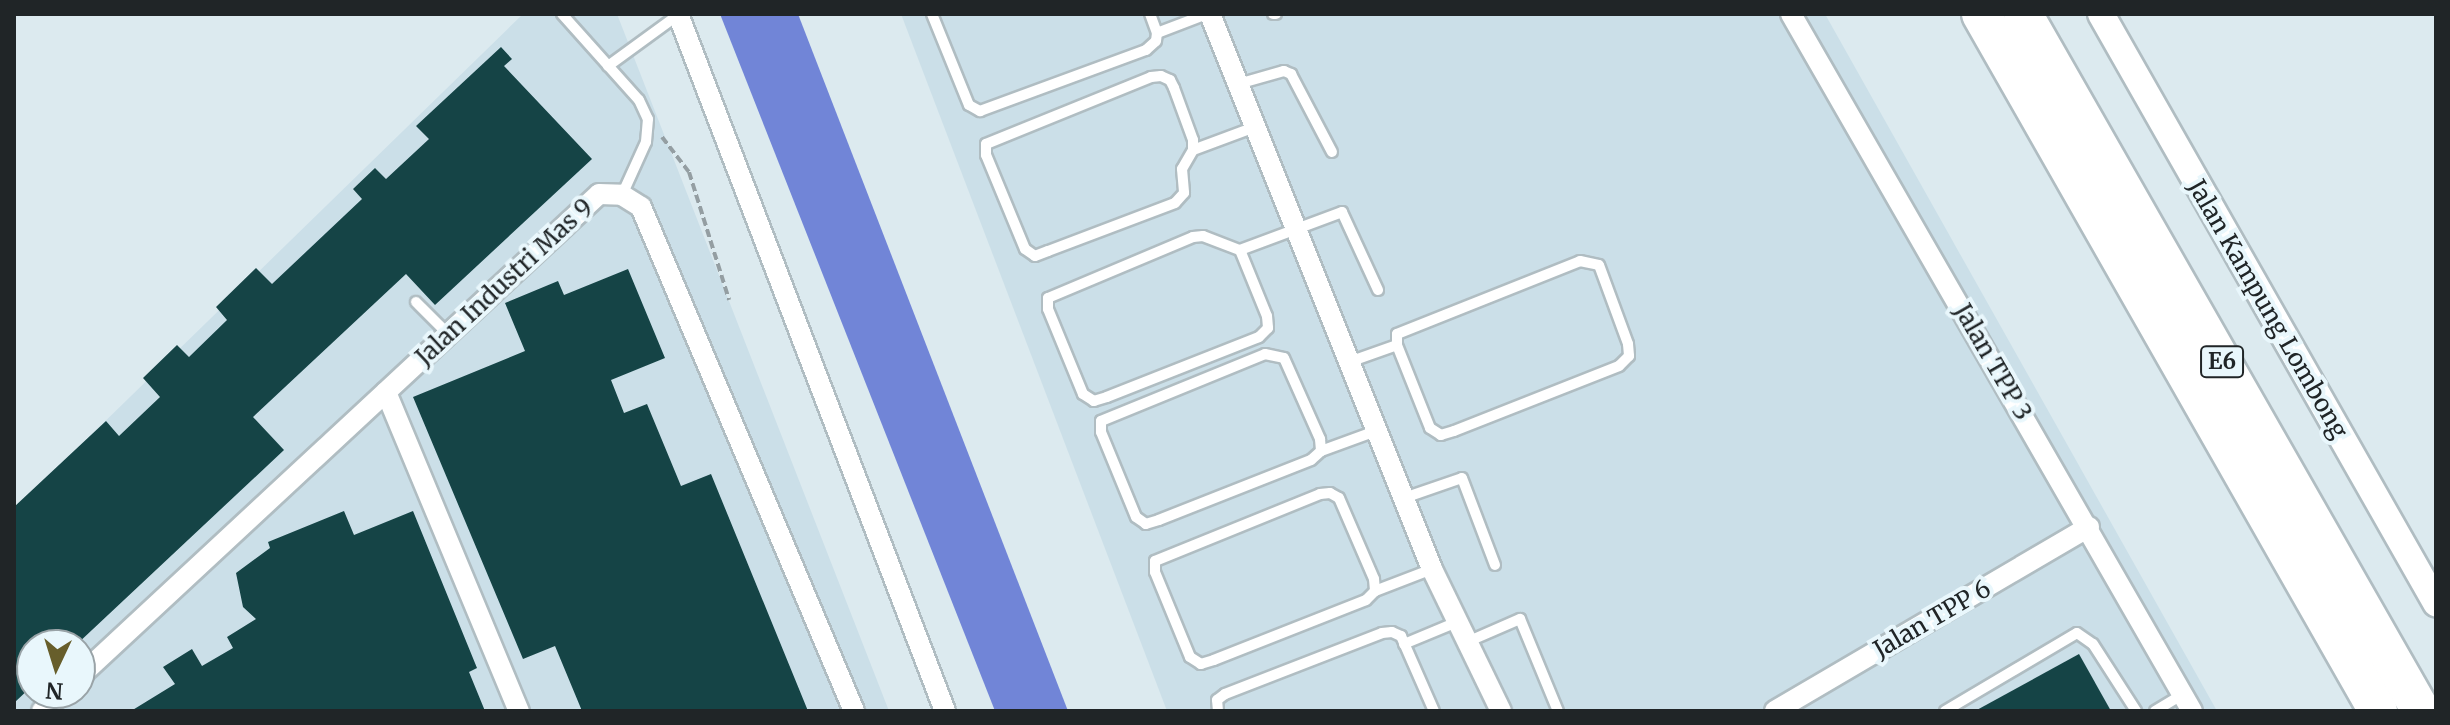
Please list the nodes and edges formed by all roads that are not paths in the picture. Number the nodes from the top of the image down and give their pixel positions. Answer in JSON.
{"nodes":[{"id":1,"x":562,"y":14,"type":"edge"},
{"id":2,"x":678,"y":14,"type":"edge"},
{"id":3,"x":932,"y":14,"type":"edge"},
{"id":4,"x":1150,"y":14,"type":"edge"},
{"id":5,"x":1208,"y":14,"type":"edge"},
{"id":6,"x":1791,"y":14,"type":"edge"},
{"id":7,"x":1981,"y":14,"type":"edge"},
{"id":8,"x":2023,"y":14,"type":"edge"},
{"id":9,"x":2101,"y":14,"type":"edge"},
{"id":10,"x":1157,"y":33,"type":"junction"},
{"id":11,"x":608,"y":66,"type":"junction"},
{"id":12,"x":1238,"y":84,"type":"junction"},
{"id":13,"x":1255,"y":127,"type":"junction"},
{"id":14,"x":1193,"y":150,"type":"junction"},
{"id":15,"x":1332,"y":152,"type":"dead end"},
{"id":16,"x":622,"y":195,"type":"junction"},
{"id":17,"x":1295,"y":229,"type":"junction"},
{"id":18,"x":1240,"y":250,"type":"junction"},
{"id":19,"x":1378,"y":290,"type":"dead end"},
{"id":20,"x":416,"y":302,"type":"dead end"},
{"id":21,"x":448,"y":334,"type":"junction"},
{"id":22,"x":1397,"y":345,"type":"junction"},
{"id":23,"x":1349,"y":362,"type":"junction"},
{"id":24,"x":386,"y":392,"type":"junction"},
{"id":25,"x":1376,"y":431,"type":"junction"},
{"id":26,"x":1321,"y":451,"type":"junction"},
{"id":27,"x":1404,"y":498,"type":"junction"},
{"id":28,"x":2089,"y":527,"type":"junction"},
{"id":29,"x":1495,"y":565,"type":"dead end"},
{"id":30,"x":1432,"y":569,"type":"junction"},
{"id":31,"x":1375,"y":591,"type":"junction"},
{"id":32,"x":2436,"y":603,"type":"edge"},
{"id":33,"x":1457,"y":622,"type":"junction"},
{"id":34,"x":1467,"y":642,"type":"junction"},
{"id":35,"x":1404,"y":644,"type":"junction"},
{"id":36,"x":96,"y":661,"type":"edge"},
{"id":37,"x":2188,"y":703,"type":"edge"},
{"id":38,"x":519,"y":711,"type":"edge"},
{"id":39,"x":854,"y":711,"type":"edge"},
{"id":40,"x":945,"y":711,"type":"edge"},
{"id":41,"x":1218,"y":711,"type":"edge"},
{"id":42,"x":1434,"y":711,"type":"edge"},
{"id":43,"x":1501,"y":711,"type":"edge"},
{"id":44,"x":1558,"y":711,"type":"edge"},
{"id":45,"x":1775,"y":711,"type":"edge"},
{"id":46,"x":1945,"y":711,"type":"edge"},
{"id":47,"x":2136,"y":711,"type":"edge"},
{"id":48,"x":2155,"y":711,"type":"edge"},
{"id":49,"x":2378,"y":711,"type":"edge"},
{"id":50,"x":2421,"y":711,"type":"edge"}],
"edges":[{"from":1,"to":11,"type":"lane"},
{"from":2,"to":11,"type":"lane"},
{"from":2,"to":40,"type":"street"},
{"from":3,"to":10,"type":"lane"},
{"from":4,"to":10,"type":"lane"},
{"from":5,"to":10,"type":"lane"},
{"from":5,"to":12,"type":"street"},
{"from":6,"to":28,"type":"street","name":"Jalan TPP 3"},
{"from":7,"to":49,"type":"highway","number":"E6"},
{"from":8,"to":50,"type":"highway","number":"E6"},
{"from":9,"to":32,"type":"street","name":"Jalan Kampung Lombong"},
{"from":11,"to":16,"type":"lane"},
{"from":12,"to":13,"type":"street"},
{"from":12,"to":15,"type":"lane"},
{"from":13,"to":14,"type":"lane"},
{"from":13,"to":17,"type":"street"},
{"from":14,"to":14,"type":"lane"},
{"from":16,"to":21,"type":"street","name":"Jalan Industri Mas 9"},
{"from":16,"to":39,"type":"street","name":"Jalan Industri Mas 9"},
{"from":17,"to":18,"type":"lane"},
{"from":17,"to":19,"type":"lane"},
{"from":17,"to":23,"type":"street"},
{"from":18,"to":18,"type":"lane"},
{"from":20,"to":21,"type":"lane"},
{"from":21,"to":24,"type":"street","name":"Jalan Industri Mas 9"},
{"from":22,"to":22,"type":"lane"},
{"from":22,"to":23,"type":"lane"},
{"from":23,"to":25,"type":"street"},
{"from":24,"to":36,"type":"street","name":"Jalan Industri Mas 9"},
{"from":24,"to":38,"type":"street"},
{"from":25,"to":26,"type":"lane"},
{"from":25,"to":27,"type":"street"},
{"from":26,"to":26,"type":"lane"},
{"from":27,"to":29,"type":"lane"},
{"from":27,"to":30,"type":"street"},
{"from":28,"to":37,"type":"street","name":"Jalan TPP 3"},
{"from":28,"to":45,"type":"street","name":"Jalan TPP 6"},
{"from":30,"to":31,"type":"lane"},
{"from":30,"to":33,"type":"street"},
{"from":31,"to":31,"type":"lane"},
{"from":33,"to":34,"type":"street"},
{"from":33,"to":35,"type":"lane"},
{"from":34,"to":43,"type":"street"},
{"from":34,"to":44,"type":"lane"},
{"from":35,"to":41,"type":"lane"},
{"from":35,"to":42,"type":"lane"},
{"from":37,"to":48,"type":"lane"},
{"from":46,"to":47,"type":"lane"}]}
